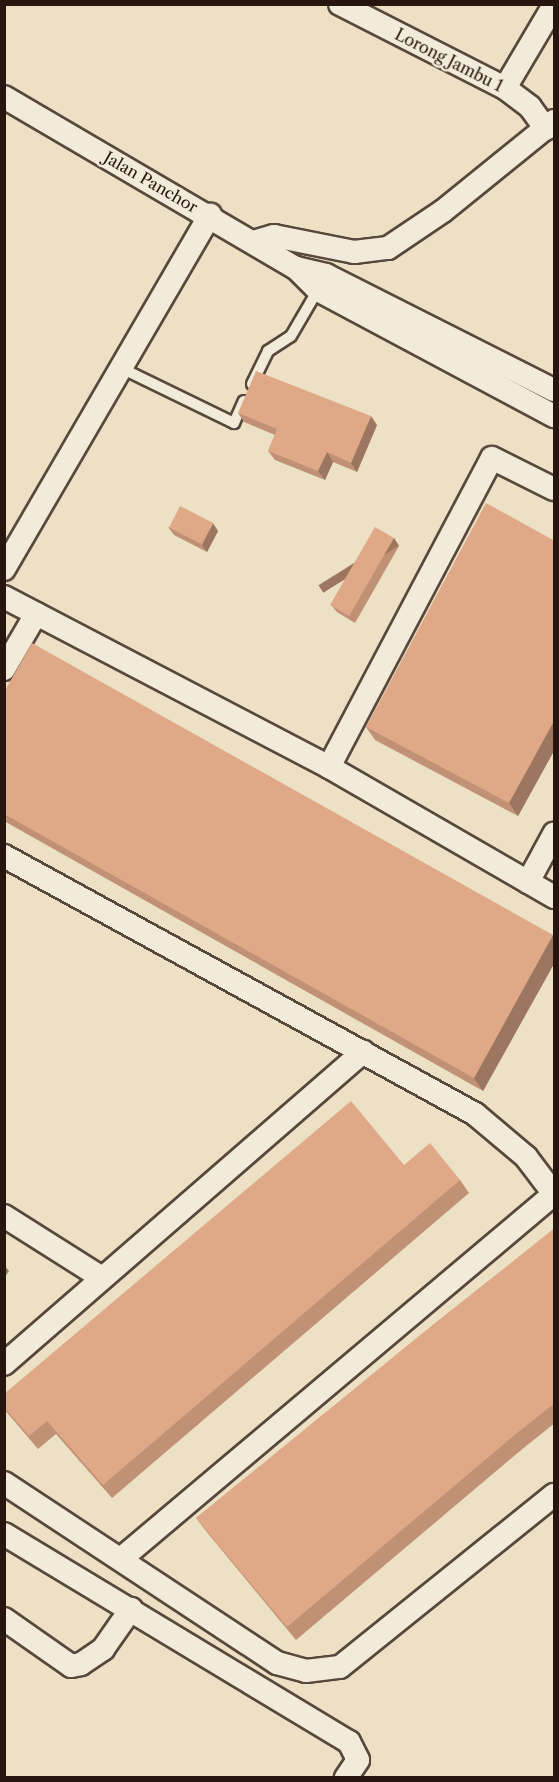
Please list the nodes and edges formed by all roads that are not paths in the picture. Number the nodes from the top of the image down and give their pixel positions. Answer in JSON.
{"nodes":[{"id":1,"x":340,"y":4,"type":"edge"},
{"id":2,"x":555,"y":5,"type":"edge"},
{"id":3,"x":505,"y":88,"type":"junction"},
{"id":4,"x":4,"y":97,"type":"edge"},
{"id":5,"x":550,"y":125,"type":"edge"},
{"id":6,"x":210,"y":216,"type":"junction"},
{"id":7,"x":253,"y":242,"type":"junction"},
{"id":8,"x":322,"y":282,"type":"junction"},
{"id":9,"x":119,"y":367,"type":"junction"},
{"id":10,"x":555,"y":390,"type":"edge"},
{"id":11,"x":555,"y":416,"type":"edge"},
{"id":12,"x":555,"y":489,"type":"edge"},
{"id":13,"x":4,"y":569,"type":"edge"},
{"id":14,"x":4,"y":597,"type":"edge"},
{"id":15,"x":36,"y":614,"type":"junction"},
{"id":16,"x":4,"y":669,"type":"edge"},
{"id":17,"x":329,"y":767,"type":"junction"},
{"id":18,"x":555,"y":834,"type":"edge"},
{"id":19,"x":4,"y":856,"type":"edge"},
{"id":20,"x":528,"y":882,"type":"junction"},
{"id":21,"x":555,"y":897,"type":"edge"},
{"id":22,"x":363,"y":1052,"type":"junction"},
{"id":23,"x":554,"y":1194,"type":"edge"},
{"id":24,"x":4,"y":1216,"type":"edge"},
{"id":25,"x":102,"y":1278,"type":"junction"},
{"id":26,"x":4,"y":1364,"type":"edge"},
{"id":27,"x":4,"y":1483,"type":"edge"},
{"id":28,"x":555,"y":1495,"type":"edge"},
{"id":29,"x":4,"y":1534,"type":"edge"},
{"id":30,"x":122,"y":1558,"type":"junction"},
{"id":31,"x":131,"y":1609,"type":"junction"},
{"id":32,"x":4,"y":1619,"type":"edge"},
{"id":33,"x":346,"y":1778,"type":"edge"}],
"edges":[{"from":1,"to":3,"type":"street","name":"Lorong Jambu 1"},
{"from":2,"to":3,"type":"street"},
{"from":3,"to":5,"type":"street","name":"Lorong Jambu 1"},
{"from":4,"to":6,"type":"street","name":"Jalan Panchor"},
{"from":5,"to":7,"type":"street"},
{"from":6,"to":7,"type":"street","name":"Jalan Panchor"},
{"from":6,"to":9,"type":"street"},
{"from":7,"to":8,"type":"street","name":"Jalan Panchor"},
{"from":8,"to":9,"type":"lane"},
{"from":8,"to":10,"type":"street","name":"Jalan Panchor"},
{"from":8,"to":11,"type":"street","name":"Jalan Panchor"},
{"from":9,"to":13,"type":"street"},
{"from":12,"to":17,"type":"street"},
{"from":14,"to":15,"type":"street"},
{"from":15,"to":16,"type":"street"},
{"from":15,"to":17,"type":"street"},
{"from":17,"to":20,"type":"street"},
{"from":18,"to":20,"type":"street"},
{"from":19,"to":22,"type":"street"},
{"from":20,"to":21,"type":"street"},
{"from":22,"to":23,"type":"street"},
{"from":22,"to":25,"type":"street"},
{"from":23,"to":30,"type":"street"},
{"from":24,"to":25,"type":"street"},
{"from":25,"to":26,"type":"street"},
{"from":27,"to":30,"type":"street"},
{"from":28,"to":30,"type":"street"},
{"from":29,"to":31,"type":"street"},
{"from":31,"to":32,"type":"street"},
{"from":31,"to":33,"type":"street"}]}
